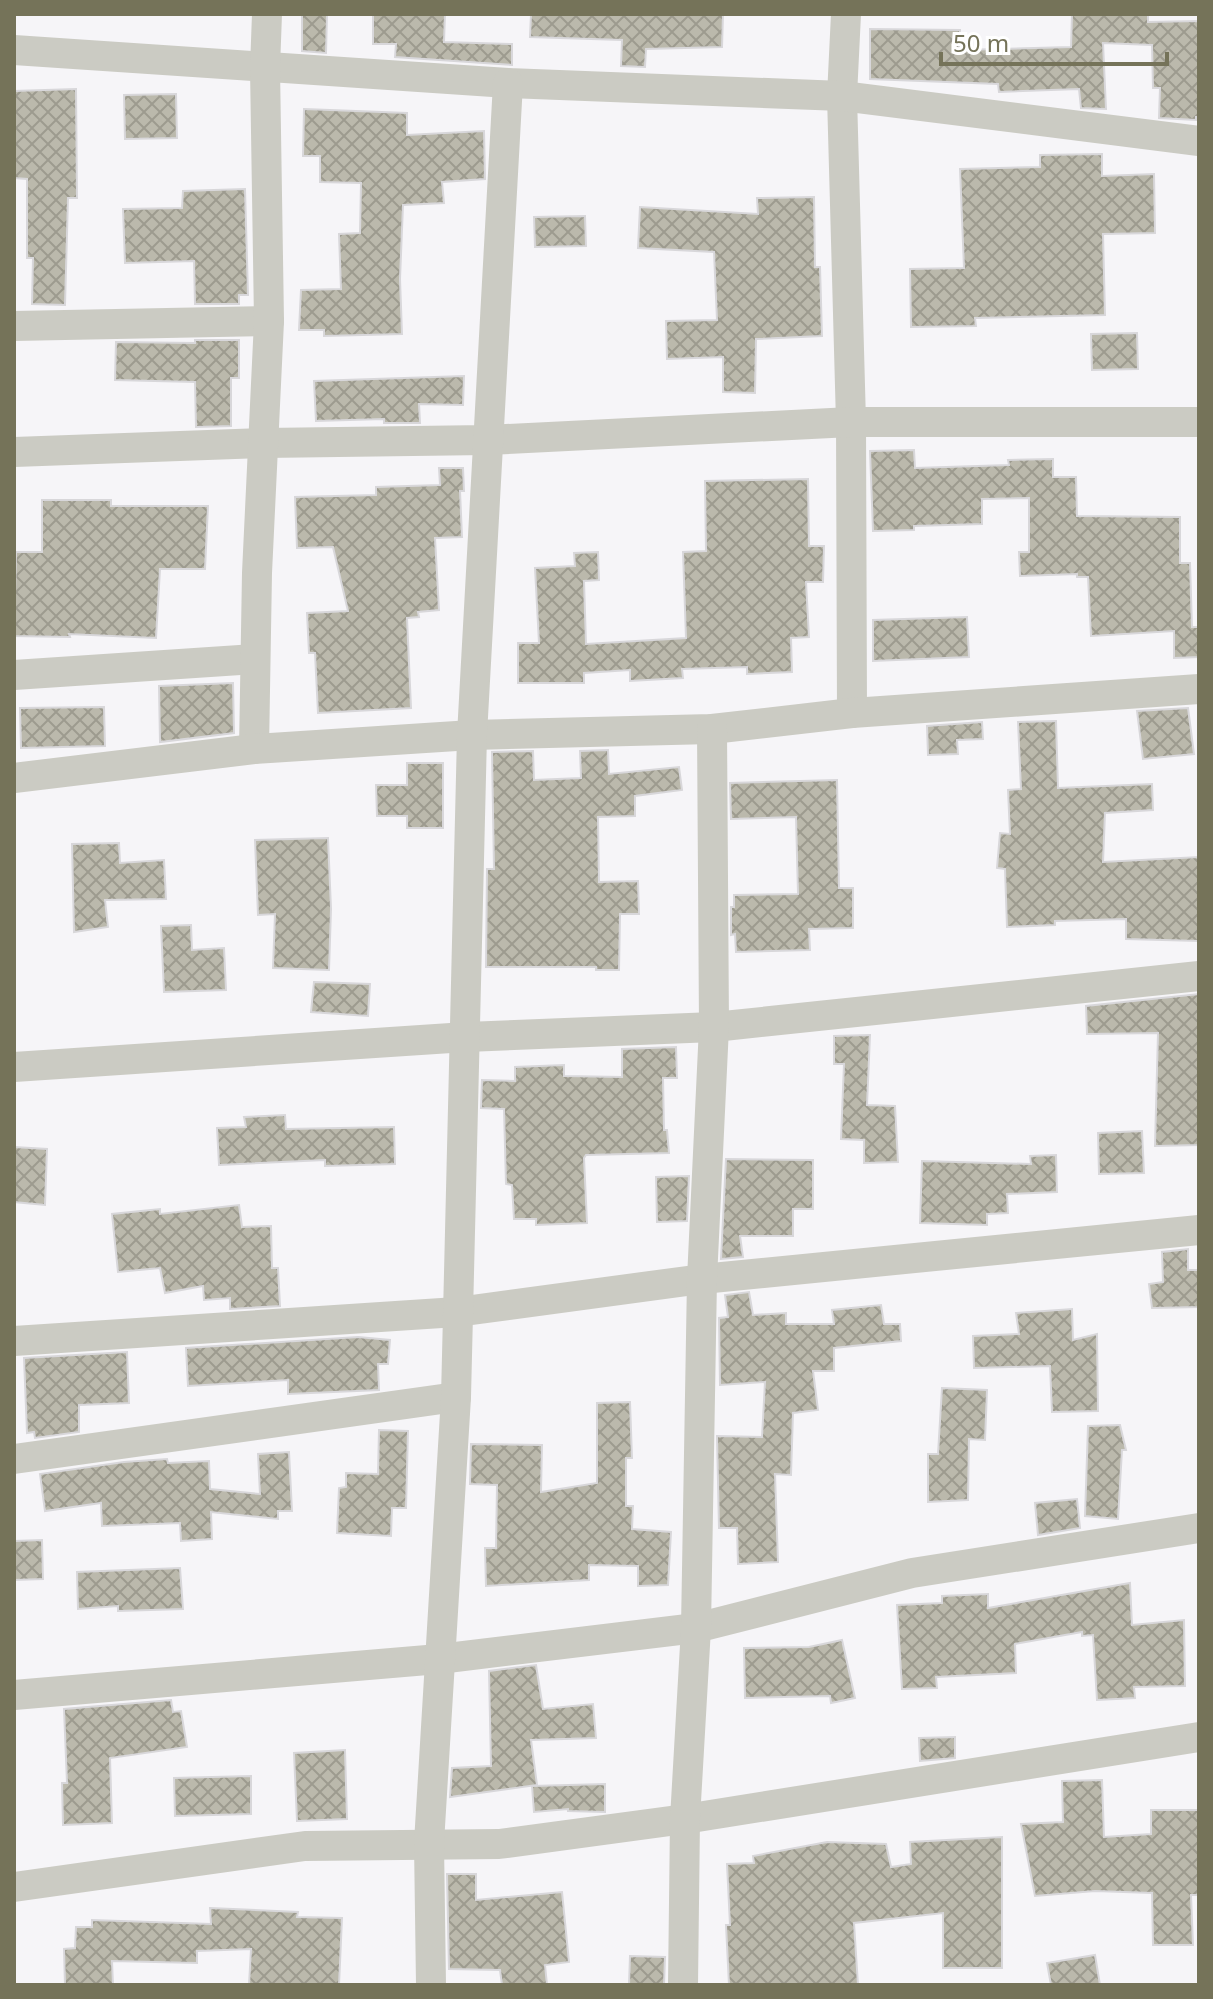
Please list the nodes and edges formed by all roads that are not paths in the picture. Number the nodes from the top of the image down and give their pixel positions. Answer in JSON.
{"nodes":[{"id":1,"x":267,"y":14,"type":"edge"},
{"id":2,"x":846,"y":14,"type":"edge"},
{"id":3,"x":14,"y":50,"type":"edge"},
{"id":4,"x":265,"y":68,"type":"junction"},
{"id":5,"x":508,"y":83,"type":"junction"},
{"id":6,"x":842,"y":96,"type":"junction"},
{"id":7,"x":1199,"y":141,"type":"edge"},
{"id":8,"x":269,"y":321,"type":"junction"},
{"id":9,"x":14,"y":326,"type":"edge"},
{"id":10,"x":851,"y":422,"type":"junction"},
{"id":11,"x":1199,"y":422,"type":"edge"},
{"id":12,"x":487,"y":440,"type":"junction"},
{"id":13,"x":264,"y":443,"type":"junction"},
{"id":14,"x":14,"y":452,"type":"edge"},
{"id":15,"x":255,"y":659,"type":"junction"},
{"id":16,"x":14,"y":675,"type":"edge"},
{"id":17,"x":1199,"y":689,"type":"edge"},
{"id":18,"x":852,"y":713,"type":"junction"},
{"id":19,"x":712,"y":729,"type":"junction"},
{"id":20,"x":472,"y":735,"type":"junction"},
{"id":21,"x":254,"y":749,"type":"junction"},
{"id":22,"x":14,"y":778,"type":"edge"},
{"id":23,"x":1199,"y":976,"type":"edge"},
{"id":24,"x":714,"y":1027,"type":"junction"},
{"id":25,"x":466,"y":1037,"type":"junction"},
{"id":26,"x":14,"y":1067,"type":"edge"},
{"id":27,"x":1199,"y":1230,"type":"edge"},
{"id":28,"x":702,"y":1279,"type":"junction"},
{"id":29,"x":457,"y":1312,"type":"junction"},
{"id":30,"x":14,"y":1341,"type":"edge"},
{"id":31,"x":456,"y":1397,"type":"junction"},
{"id":32,"x":14,"y":1459,"type":"edge"},
{"id":33,"x":1199,"y":1528,"type":"edge"},
{"id":34,"x":696,"y":1628,"type":"junction"},
{"id":35,"x":439,"y":1659,"type":"junction"},
{"id":36,"x":14,"y":1695,"type":"edge"},
{"id":37,"x":1199,"y":1737,"type":"edge"},
{"id":38,"x":685,"y":1819,"type":"junction"},
{"id":39,"x":429,"y":1843,"type":"junction"},
{"id":40,"x":14,"y":1887,"type":"edge"},
{"id":41,"x":431,"y":1985,"type":"edge"},
{"id":42,"x":683,"y":1985,"type":"edge"}],
"edges":[{"from":1,"to":4,"type":"street"},
{"from":2,"to":6,"type":"street"},
{"from":3,"to":4,"type":"street"},
{"from":4,"to":5,"type":"street"},
{"from":4,"to":8,"type":"street"},
{"from":5,"to":6,"type":"street"},
{"from":5,"to":12,"type":"street"},
{"from":6,"to":7,"type":"street"},
{"from":6,"to":10,"type":"street"},
{"from":8,"to":9,"type":"street"},
{"from":8,"to":13,"type":"street"},
{"from":10,"to":11,"type":"street"},
{"from":10,"to":12,"type":"street"},
{"from":10,"to":18,"type":"street"},
{"from":12,"to":13,"type":"street"},
{"from":12,"to":20,"type":"street"},
{"from":13,"to":14,"type":"street"},
{"from":13,"to":15,"type":"street"},
{"from":15,"to":16,"type":"street"},
{"from":15,"to":21,"type":"street"},
{"from":17,"to":18,"type":"street"},
{"from":18,"to":19,"type":"street"},
{"from":19,"to":20,"type":"street"},
{"from":19,"to":24,"type":"street"},
{"from":20,"to":21,"type":"street"},
{"from":20,"to":25,"type":"street"},
{"from":21,"to":22,"type":"street"},
{"from":23,"to":24,"type":"street"},
{"from":24,"to":25,"type":"street"},
{"from":24,"to":28,"type":"street"},
{"from":25,"to":26,"type":"street"},
{"from":25,"to":29,"type":"street"},
{"from":27,"to":28,"type":"street"},
{"from":28,"to":29,"type":"street"},
{"from":28,"to":34,"type":"street"},
{"from":29,"to":30,"type":"street"},
{"from":29,"to":31,"type":"street"},
{"from":31,"to":32,"type":"street"},
{"from":31,"to":35,"type":"street"},
{"from":33,"to":34,"type":"street"},
{"from":34,"to":35,"type":"street"},
{"from":34,"to":38,"type":"street"},
{"from":35,"to":36,"type":"street"},
{"from":35,"to":39,"type":"street"},
{"from":37,"to":38,"type":"street"},
{"from":38,"to":39,"type":"street"},
{"from":38,"to":42,"type":"street"},
{"from":39,"to":40,"type":"street"},
{"from":39,"to":41,"type":"street"}]}
